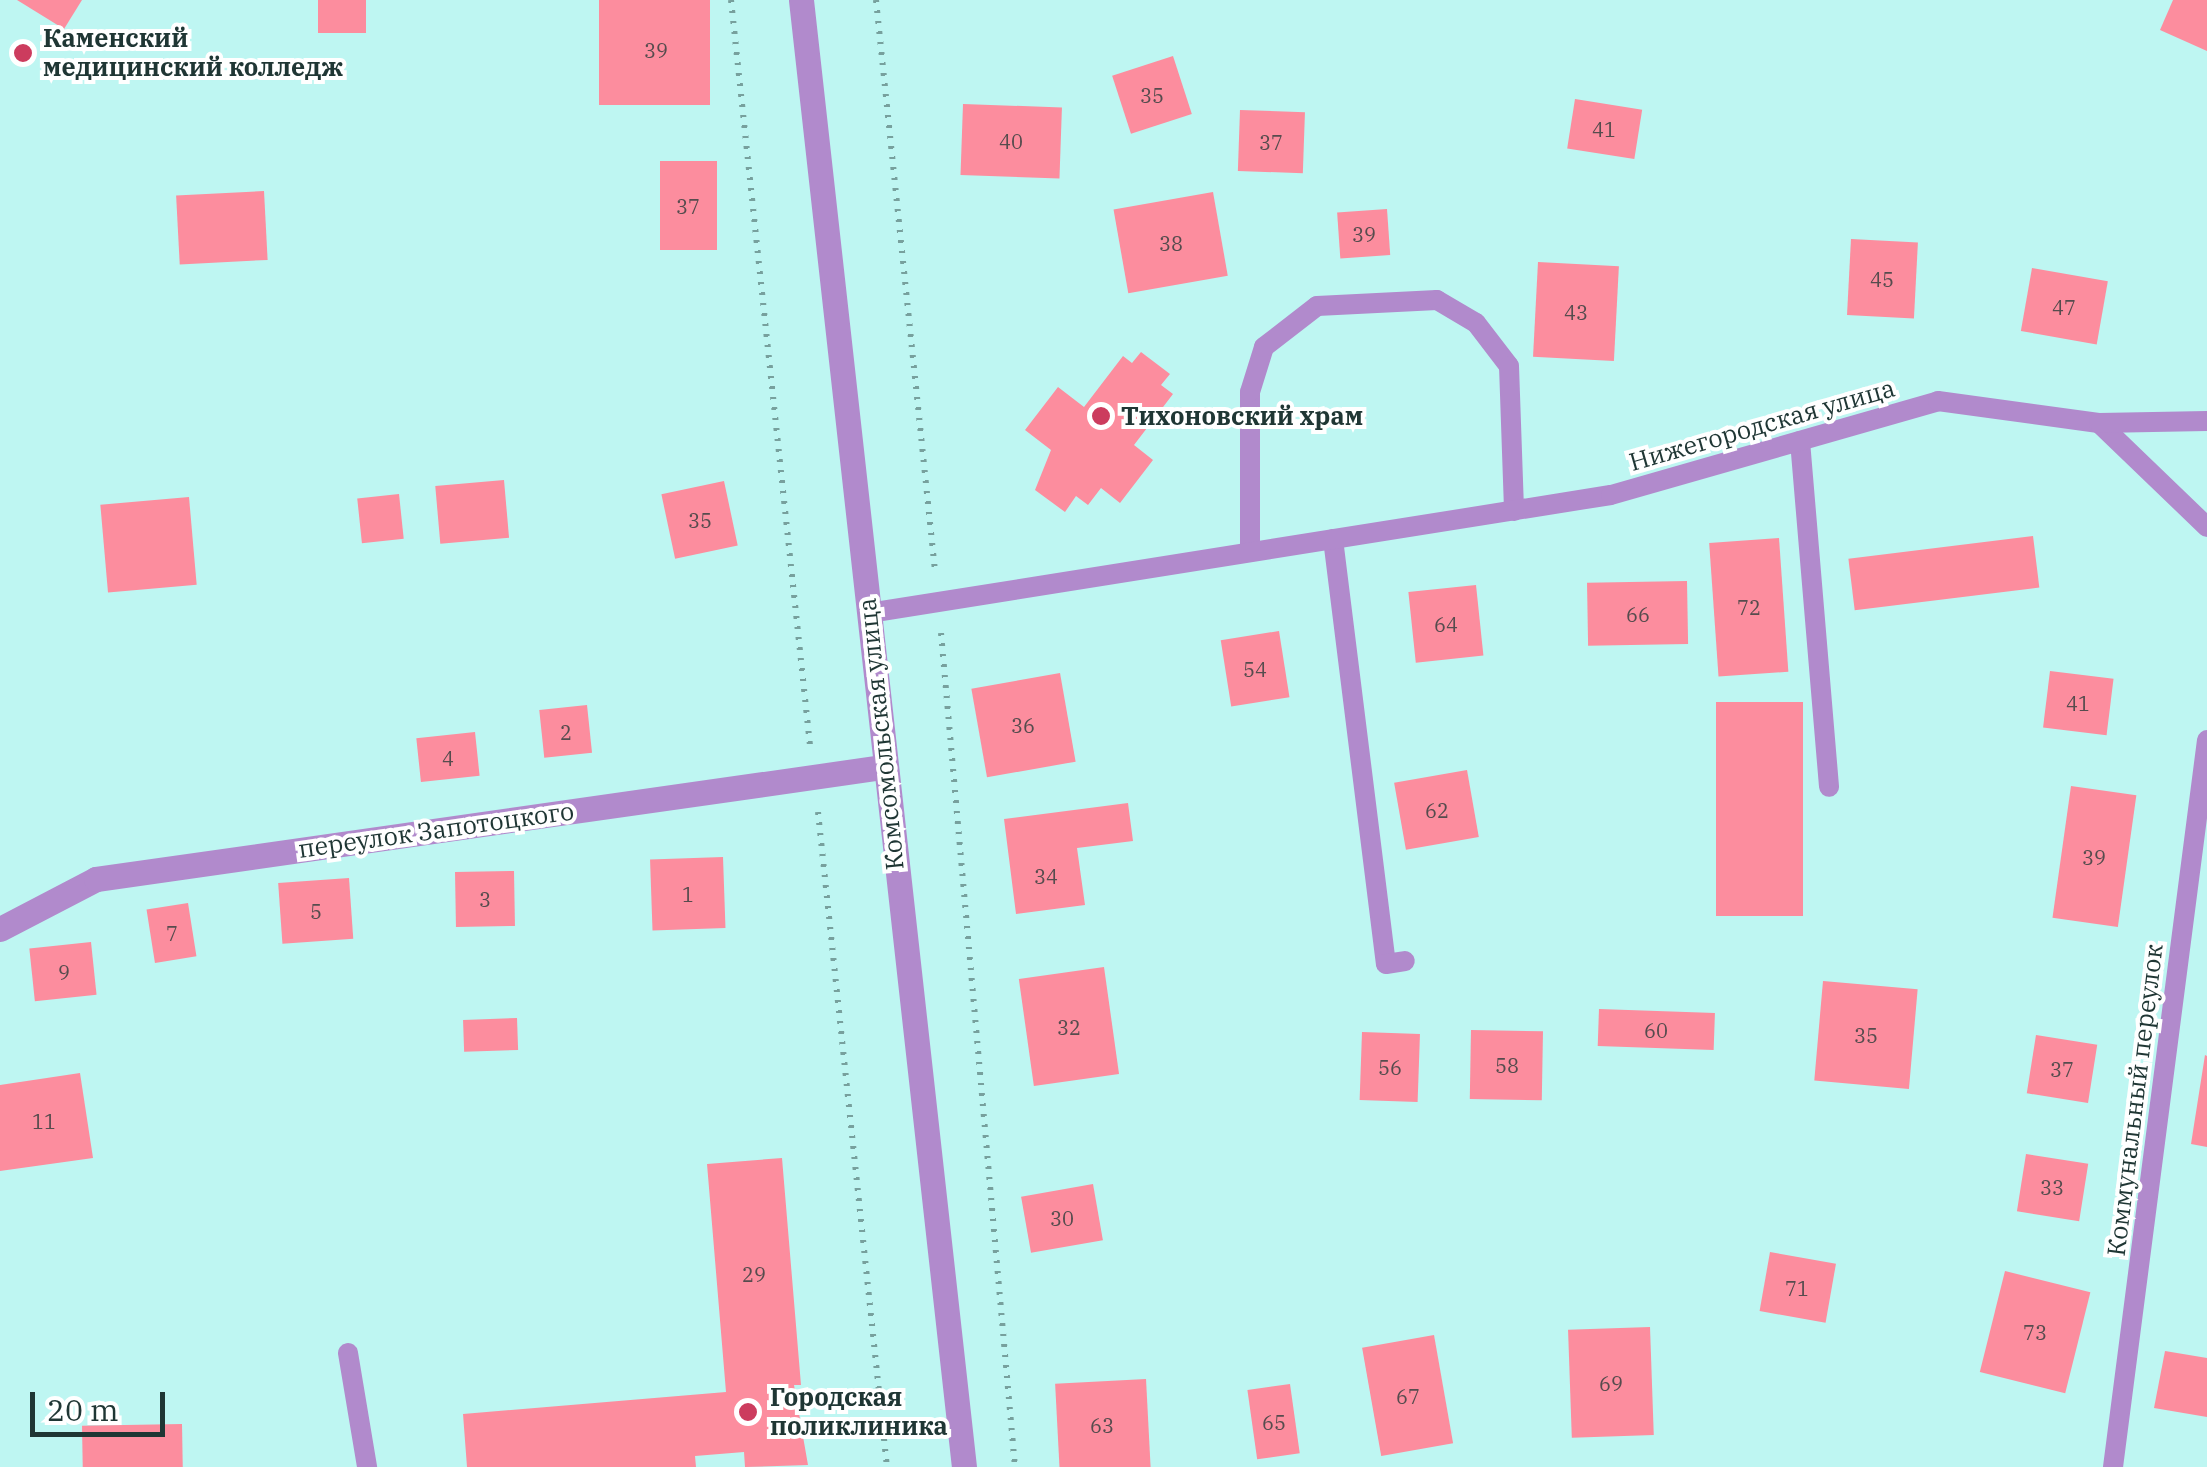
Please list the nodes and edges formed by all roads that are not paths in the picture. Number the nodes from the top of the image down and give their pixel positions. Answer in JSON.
{"nodes":[{"id":1,"x":801,"y":0,"type":"edge"},
{"id":2,"x":2207,"y":421,"type":"edge"},
{"id":3,"x":2099,"y":423,"type":"junction"},
{"id":4,"x":1800,"y":440,"type":"junction"},
{"id":5,"x":1514,"y":511,"type":"junction"},
{"id":6,"x":2207,"y":527,"type":"edge"},
{"id":7,"x":1333,"y":539,"type":"junction"},
{"id":8,"x":1250,"y":552,"type":"junction"},
{"id":9,"x":869,"y":612,"type":"junction"},
{"id":10,"x":2207,"y":740,"type":"edge"},
{"id":11,"x":882,"y":767,"type":"junction"},
{"id":12,"x":1829,"y":787,"type":"dead end"},
{"id":13,"x":0,"y":930,"type":"edge"},
{"id":14,"x":1405,"y":961,"type":"dead end"},
{"id":15,"x":348,"y":1353,"type":"dead end"},
{"id":16,"x":367,"y":1467,"type":"edge"},
{"id":17,"x":964,"y":1467,"type":"edge"},
{"id":18,"x":2112,"y":1467,"type":"edge"}],
"edges":[{"from":1,"to":9,"type":"street","name":"Комсомольская улица"},
{"from":2,"to":3,"type":"lane","name":"Нижегородская улица"},
{"from":3,"to":4,"type":"lane","name":"Нижегородская улица"},
{"from":3,"to":6,"type":"lane"},
{"from":4,"to":5,"type":"lane","name":"Нижегородская улица"},
{"from":4,"to":12,"type":"lane"},
{"from":5,"to":7,"type":"lane","name":"Нижегородская улица"},
{"from":5,"to":8,"type":"lane"},
{"from":7,"to":8,"type":"lane","name":"Нижегородская улица"},
{"from":7,"to":14,"type":"lane"},
{"from":8,"to":9,"type":"lane","name":"Нижегородская улица"},
{"from":9,"to":11,"type":"street","name":"Комсомольская улица"},
{"from":10,"to":18,"type":"lane","name":"Коммунальный переулок"},
{"from":11,"to":13,"type":"street","name":"переулок Запотоцкого"},
{"from":11,"to":17,"type":"street","name":"Комсомольская улица"},
{"from":15,"to":16,"type":"lane"}]}
